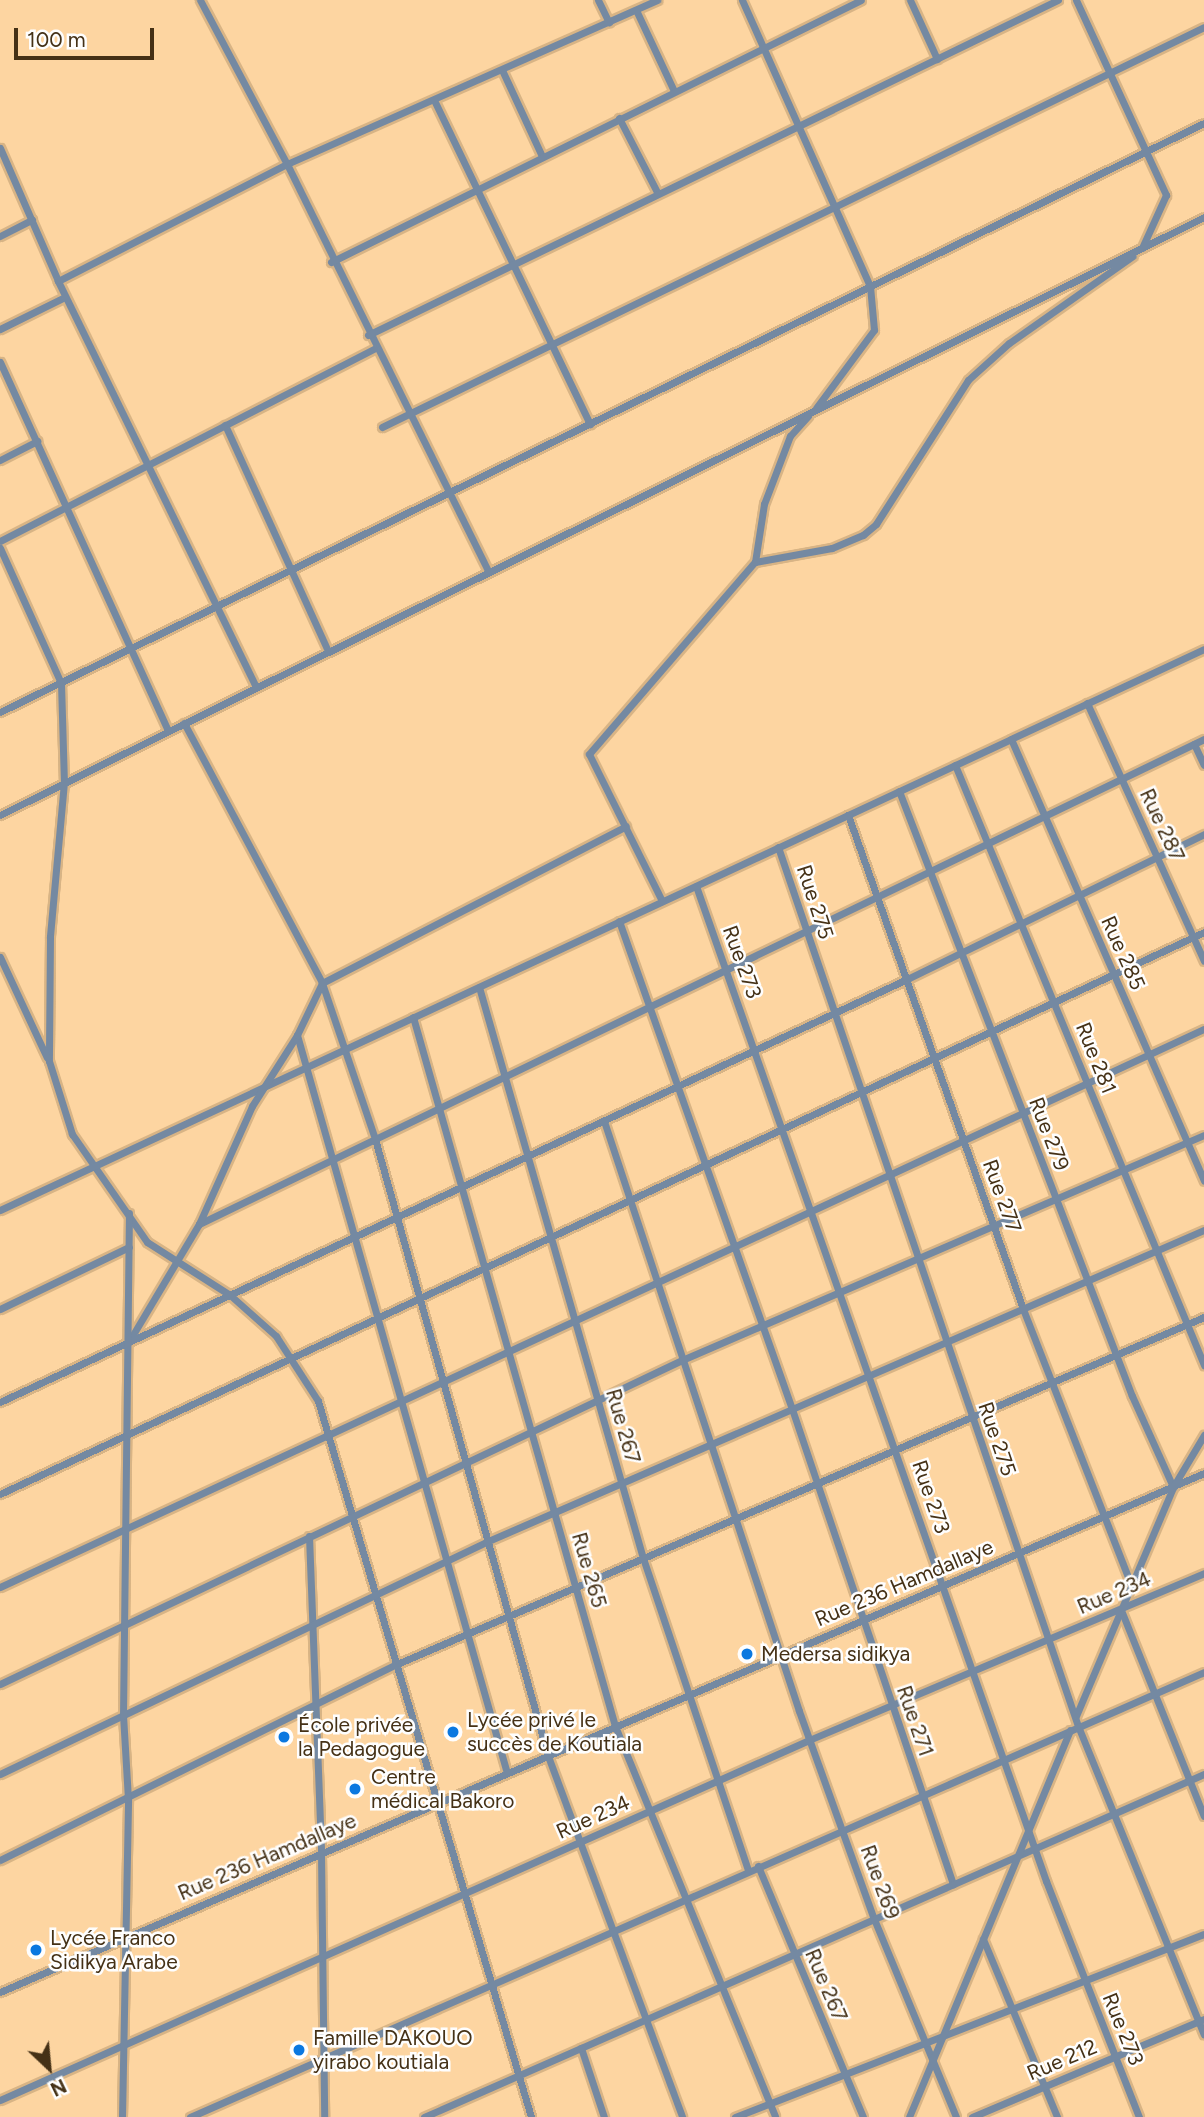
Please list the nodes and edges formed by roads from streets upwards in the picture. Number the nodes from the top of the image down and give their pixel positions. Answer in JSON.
{"nodes":[{"id":1,"x":200,"y":0,"type":"edge"},
{"id":2,"x":598,"y":0,"type":"edge"},
{"id":3,"x":657,"y":0,"type":"edge"},
{"id":4,"x":742,"y":0,"type":"edge"},
{"id":5,"x":861,"y":0,"type":"edge"},
{"id":6,"x":910,"y":0,"type":"edge"},
{"id":7,"x":1058,"y":0,"type":"edge"},
{"id":8,"x":1076,"y":0,"type":"edge"},
{"id":9,"x":636,"y":10,"type":"junction"},
{"id":10,"x":609,"y":23,"type":"junction"},
{"id":11,"x":1204,"y":27,"type":"edge"},
{"id":12,"x":762,"y":47,"type":"junction"},
{"id":13,"x":937,"y":59,"type":"junction"},
{"id":14,"x":502,"y":70,"type":"junction"},
{"id":15,"x":1110,"y":73,"type":"junction"},
{"id":16,"x":674,"y":90,"type":"junction"},
{"id":17,"x":434,"y":100,"type":"junction"},
{"id":18,"x":619,"y":118,"type":"junction"},
{"id":19,"x":1204,"y":123,"type":"edge"},
{"id":20,"x":798,"y":126,"type":"junction"},
{"id":21,"x":0,"y":148,"type":"edge"},
{"id":22,"x":1145,"y":150,"type":"junction"},
{"id":23,"x":542,"y":156,"type":"junction"},
{"id":24,"x":287,"y":164,"type":"junction"},
{"id":25,"x":479,"y":188,"type":"junction"},
{"id":26,"x":658,"y":194,"type":"junction"},
{"id":27,"x":834,"y":207,"type":"junction"},
{"id":28,"x":1204,"y":218,"type":"edge"},
{"id":29,"x":32,"y":220,"type":"junction"},
{"id":30,"x":0,"y":236,"type":"edge"},
{"id":31,"x":1142,"y":248,"type":"junction"},
{"id":32,"x":331,"y":262,"type":"junction"},
{"id":33,"x":515,"y":264,"type":"junction"},
{"id":34,"x":58,"y":281,"type":"junction"},
{"id":35,"x":870,"y":286,"type":"junction"},
{"id":36,"x":65,"y":297,"type":"junction"},
{"id":37,"x":0,"y":329,"type":"edge"},
{"id":38,"x":368,"y":335,"type":"junction"},
{"id":39,"x":552,"y":344,"type":"junction"},
{"id":40,"x":375,"y":348,"type":"junction"},
{"id":41,"x":0,"y":362,"type":"edge"},
{"id":42,"x":813,"y":411,"type":"junction"},
{"id":43,"x":409,"y":414,"type":"junction"},
{"id":44,"x":590,"y":424,"type":"junction"},
{"id":45,"x":225,"y":425,"type":"junction"},
{"id":46,"x":382,"y":427,"type":"dead end"},
{"id":47,"x":37,"y":442,"type":"junction"},
{"id":48,"x":0,"y":460,"type":"edge"},
{"id":49,"x":146,"y":466,"type":"junction"},
{"id":50,"x":449,"y":494,"type":"junction"},
{"id":51,"x":68,"y":506,"type":"junction"},
{"id":52,"x":0,"y":541,"type":"edge"},
{"id":53,"x":0,"y":548,"type":"edge"},
{"id":54,"x":755,"y":562,"type":"junction"},
{"id":55,"x":292,"y":572,"type":"junction"},
{"id":56,"x":489,"y":572,"type":"junction"},
{"id":57,"x":217,"y":608,"type":"junction"},
{"id":58,"x":1204,"y":649,"type":"edge"},
{"id":59,"x":132,"y":650,"type":"junction"},
{"id":60,"x":328,"y":651,"type":"junction"},
{"id":61,"x":61,"y":683,"type":"junction"},
{"id":62,"x":256,"y":687,"type":"junction"},
{"id":63,"x":1087,"y":703,"type":"junction"},
{"id":64,"x":0,"y":712,"type":"edge"},
{"id":65,"x":184,"y":723,"type":"junction"},
{"id":66,"x":168,"y":730,"type":"junction"},
{"id":67,"x":1204,"y":730,"type":"edge"},
{"id":68,"x":1011,"y":739,"type":"junction"},
{"id":69,"x":1199,"y":742,"type":"edge"},
{"id":70,"x":954,"y":765,"type":"junction"},
{"id":71,"x":1204,"y":765,"type":"edge"},
{"id":72,"x":1122,"y":779,"type":"junction"},
{"id":73,"x":64,"y":782,"type":"junction"},
{"id":74,"x":899,"y":791,"type":"junction"},
{"id":75,"x":0,"y":815,"type":"edge"},
{"id":76,"x":848,"y":815,"type":"junction"},
{"id":77,"x":1044,"y":816,"type":"junction"},
{"id":78,"x":626,"y":826,"type":"junction"},
{"id":79,"x":1204,"y":834,"type":"edge"},
{"id":80,"x":988,"y":843,"type":"junction"},
{"id":81,"x":778,"y":847,"type":"junction"},
{"id":82,"x":1157,"y":857,"type":"junction"},
{"id":83,"x":930,"y":872,"type":"junction"},
{"id":84,"x":696,"y":886,"type":"junction"},
{"id":85,"x":1079,"y":895,"type":"junction"},
{"id":86,"x":877,"y":897,"type":"junction"},
{"id":87,"x":663,"y":901,"type":"junction"},
{"id":88,"x":619,"y":921,"type":"junction"},
{"id":89,"x":1021,"y":923,"type":"junction"},
{"id":90,"x":806,"y":932,"type":"junction"},
{"id":91,"x":1204,"y":932,"type":"edge"},
{"id":92,"x":1194,"y":937,"type":"junction"},
{"id":93,"x":961,"y":953,"type":"junction"},
{"id":94,"x":0,"y":957,"type":"edge"},
{"id":95,"x":1204,"y":961,"type":"edge"},
{"id":96,"x":726,"y":970,"type":"junction"},
{"id":97,"x":1114,"y":975,"type":"junction"},
{"id":98,"x":906,"y":979,"type":"junction"},
{"id":99,"x":323,"y":983,"type":"junction"},
{"id":100,"x":479,"y":987,"type":"junction"},
{"id":101,"x":1055,"y":1003,"type":"junction"},
{"id":102,"x":648,"y":1007,"type":"junction"},
{"id":103,"x":833,"y":1014,"type":"junction"},
{"id":104,"x":413,"y":1017,"type":"junction"},
{"id":105,"x":1204,"y":1029,"type":"edge"},
{"id":106,"x":992,"y":1032,"type":"junction"},
{"id":107,"x":298,"y":1035,"type":"junction"},
{"id":108,"x":345,"y":1049,"type":"junction"},
{"id":109,"x":755,"y":1050,"type":"junction"},
{"id":110,"x":1149,"y":1055,"type":"junction"},
{"id":111,"x":935,"y":1059,"type":"junction"},
{"id":112,"x":49,"y":1061,"type":"junction"},
{"id":113,"x":307,"y":1067,"type":"junction"},
{"id":114,"x":505,"y":1076,"type":"junction"},
{"id":115,"x":1088,"y":1083,"type":"junction"},
{"id":116,"x":264,"y":1087,"type":"junction"},
{"id":117,"x":677,"y":1087,"type":"junction"},
{"id":118,"x":860,"y":1094,"type":"junction"},
{"id":119,"x":439,"y":1107,"type":"junction"},
{"id":120,"x":1023,"y":1113,"type":"junction"},
{"id":121,"x":604,"y":1121,"type":"junction"},
{"id":122,"x":783,"y":1131,"type":"junction"},
{"id":123,"x":1204,"y":1135,"type":"edge"},
{"id":124,"x":375,"y":1139,"type":"junction"},
{"id":125,"x":964,"y":1141,"type":"junction"},
{"id":126,"x":1187,"y":1142,"type":"junction"},
{"id":127,"x":528,"y":1156,"type":"junction"},
{"id":128,"x":334,"y":1158,"type":"junction"},
{"id":129,"x":95,"y":1166,"type":"junction"},
{"id":130,"x":706,"y":1167,"type":"junction"},
{"id":131,"x":1124,"y":1170,"type":"junction"},
{"id":132,"x":887,"y":1176,"type":"junction"},
{"id":133,"x":1204,"y":1181,"type":"edge"},
{"id":134,"x":462,"y":1187,"type":"junction"},
{"id":135,"x":1056,"y":1199,"type":"junction"},
{"id":136,"x":630,"y":1202,"type":"junction"},
{"id":137,"x":0,"y":1210,"type":"edge"},
{"id":138,"x":812,"y":1212,"type":"junction"},
{"id":139,"x":129,"y":1213,"type":"junction"},
{"id":140,"x":397,"y":1217,"type":"junction"},
{"id":141,"x":199,"y":1224,"type":"junction"},
{"id":142,"x":994,"y":1225,"type":"junction"},
{"id":143,"x":1204,"y":1230,"type":"edge"},
{"id":144,"x":357,"y":1236,"type":"junction"},
{"id":145,"x":552,"y":1239,"type":"junction"},
{"id":146,"x":129,"y":1247,"type":"junction"},
{"id":147,"x":734,"y":1248,"type":"junction"},
{"id":148,"x":1157,"y":1251,"type":"junction"},
{"id":149,"x":916,"y":1259,"type":"junction"},
{"id":150,"x":177,"y":1263,"type":"junction"},
{"id":151,"x":485,"y":1269,"type":"junction"},
{"id":152,"x":1087,"y":1281,"type":"junction"},
{"id":153,"x":657,"y":1283,"type":"junction"},
{"id":154,"x":839,"y":1292,"type":"junction"},
{"id":155,"x":230,"y":1296,"type":"junction"},
{"id":156,"x":420,"y":1300,"type":"junction"},
{"id":157,"x":0,"y":1308,"type":"edge"},
{"id":158,"x":1023,"y":1309,"type":"junction"},
{"id":159,"x":1204,"y":1317,"type":"edge"},
{"id":160,"x":380,"y":1319,"type":"junction"},
{"id":161,"x":575,"y":1321,"type":"junction"},
{"id":162,"x":1187,"y":1324,"type":"junction"},
{"id":163,"x":762,"y":1325,"type":"junction"},
{"id":164,"x":945,"y":1342,"type":"junction"},
{"id":165,"x":128,"y":1343,"type":"junction"},
{"id":166,"x":509,"y":1351,"type":"junction"},
{"id":167,"x":1116,"y":1355,"type":"junction"},
{"id":168,"x":293,"y":1359,"type":"junction"},
{"id":169,"x":682,"y":1360,"type":"junction"},
{"id":170,"x":1204,"y":1365,"type":"edge"},
{"id":171,"x":869,"y":1375,"type":"junction"},
{"id":172,"x":442,"y":1382,"type":"junction"},
{"id":173,"x":1051,"y":1383,"type":"junction"},
{"id":174,"x":597,"y":1399,"type":"junction"},
{"id":175,"x":402,"y":1400,"type":"junction"},
{"id":176,"x":0,"y":1402,"type":"edge"},
{"id":177,"x":792,"y":1409,"type":"junction"},
{"id":178,"x":971,"y":1417,"type":"junction"},
{"id":179,"x":531,"y":1431,"type":"junction"},
{"id":180,"x":328,"y":1434,"type":"junction"},
{"id":181,"x":1204,"y":1435,"type":"edge"},
{"id":182,"x":124,"y":1437,"type":"junction"},
{"id":183,"x":710,"y":1445,"type":"junction"},
{"id":184,"x":895,"y":1450,"type":"junction"},
{"id":185,"x":464,"y":1463,"type":"junction"},
{"id":186,"x":1204,"y":1473,"type":"edge"},
{"id":187,"x":425,"y":1482,"type":"junction"},
{"id":188,"x":621,"y":1482,"type":"junction"},
{"id":189,"x":817,"y":1483,"type":"junction"},
{"id":190,"x":1173,"y":1487,"type":"junction"},
{"id":191,"x":0,"y":1494,"type":"edge"},
{"id":192,"x":554,"y":1512,"type":"junction"},
{"id":193,"x":355,"y":1514,"type":"junction"},
{"id":194,"x":1102,"y":1517,"type":"junction"},
{"id":195,"x":734,"y":1519,"type":"junction"},
{"id":196,"x":125,"y":1527,"type":"junction"},
{"id":197,"x":309,"y":1536,"type":"junction"},
{"id":198,"x":486,"y":1542,"type":"junction"},
{"id":199,"x":1019,"y":1552,"type":"junction"},
{"id":200,"x":643,"y":1558,"type":"junction"},
{"id":201,"x":447,"y":1560,"type":"junction"},
{"id":202,"x":1204,"y":1573,"type":"edge"},
{"id":203,"x":943,"y":1585,"type":"junction"},
{"id":204,"x":1131,"y":1585,"type":"junction"},
{"id":205,"x":0,"y":1587,"type":"edge"},
{"id":206,"x":576,"y":1587,"type":"junction"},
{"id":207,"x":377,"y":1594,"type":"junction"},
{"id":208,"x":1121,"y":1610,"type":"junction"},
{"id":209,"x":506,"y":1617,"type":"junction"},
{"id":210,"x":862,"y":1620,"type":"junction"},
{"id":211,"x":125,"y":1622,"type":"junction"},
{"id":212,"x":313,"y":1625,"type":"junction"},
{"id":213,"x":468,"y":1634,"type":"junction"},
{"id":214,"x":1049,"y":1639,"type":"junction"},
{"id":215,"x":779,"y":1656,"type":"junction"},
{"id":216,"x":397,"y":1664,"type":"junction"},
{"id":217,"x":973,"y":1671,"type":"junction"},
{"id":218,"x":1204,"y":1672,"type":"edge"},
{"id":219,"x":0,"y":1685,"type":"edge"},
{"id":220,"x":1153,"y":1694,"type":"junction"},
{"id":221,"x":687,"y":1696,"type":"junction"},
{"id":222,"x":316,"y":1704,"type":"junction"},
{"id":223,"x":892,"y":1706,"type":"junction"},
{"id":224,"x":123,"y":1716,"type":"junction"},
{"id":225,"x":1076,"y":1716,"type":"junction"},
{"id":226,"x":615,"y":1726,"type":"junction"},
{"id":227,"x":1078,"y":1726,"type":"junction"},
{"id":228,"x":1069,"y":1731,"type":"junction"},
{"id":229,"x":809,"y":1740,"type":"junction"},
{"id":230,"x":548,"y":1756,"type":"junction"},
{"id":231,"x":1004,"y":1759,"type":"junction"},
{"id":232,"x":507,"y":1773,"type":"junction"},
{"id":233,"x":0,"y":1774,"type":"edge"},
{"id":234,"x":1204,"y":1774,"type":"edge"},
{"id":235,"x":717,"y":1781,"type":"junction"},
{"id":236,"x":1189,"y":1781,"type":"junction"},
{"id":237,"x":922,"y":1794,"type":"junction"},
{"id":238,"x":128,"y":1799,"type":"junction"},
{"id":239,"x":435,"y":1804,"type":"junction"},
{"id":240,"x":649,"y":1811,"type":"junction"},
{"id":241,"x":1114,"y":1814,"type":"junction"},
{"id":242,"x":1204,"y":1816,"type":"edge"},
{"id":243,"x":841,"y":1829,"type":"junction"},
{"id":244,"x":1028,"y":1829,"type":"junction"},
{"id":245,"x":579,"y":1842,"type":"junction"},
{"id":246,"x":1034,"y":1849,"type":"junction"},
{"id":247,"x":321,"y":1853,"type":"junction"},
{"id":248,"x":1016,"y":1857,"type":"junction"},
{"id":249,"x":0,"y":1860,"type":"edge"},
{"id":250,"x":758,"y":1866,"type":"junction"},
{"id":251,"x":748,"y":1870,"type":"junction"},
{"id":252,"x":953,"y":1884,"type":"junction"},
{"id":253,"x":463,"y":1894,"type":"junction"},
{"id":254,"x":685,"y":1898,"type":"junction"},
{"id":255,"x":874,"y":1919,"type":"junction"},
{"id":256,"x":611,"y":1930,"type":"junction"},
{"id":257,"x":1204,"y":1934,"type":"edge"},
{"id":258,"x":127,"y":1937,"type":"junction"},
{"id":259,"x":983,"y":1938,"type":"junction"},
{"id":260,"x":1169,"y":1948,"type":"junction"},
{"id":261,"x":795,"y":1954,"type":"junction"},
{"id":262,"x":321,"y":1957,"type":"junction"},
{"id":263,"x":1085,"y":1981,"type":"junction"},
{"id":264,"x":492,"y":1983,"type":"junction"},
{"id":265,"x":721,"y":1986,"type":"junction"},
{"id":266,"x":0,"y":1992,"type":"edge"},
{"id":267,"x":1012,"y":2010,"type":"junction"},
{"id":268,"x":645,"y":2020,"type":"junction"},
{"id":269,"x":1201,"y":2020,"type":"edge"},
{"id":270,"x":1204,"y":2034,"type":"edge"},
{"id":271,"x":943,"y":2036,"type":"junction"},
{"id":272,"x":925,"y":2043,"type":"junction"},
{"id":273,"x":124,"y":2045,"type":"junction"},
{"id":274,"x":581,"y":2048,"type":"junction"},
{"id":275,"x":1115,"y":2057,"type":"junction"},
{"id":276,"x":323,"y":2058,"type":"junction"},
{"id":277,"x":933,"y":2060,"type":"junction"},
{"id":278,"x":845,"y":2074,"type":"junction"},
{"id":279,"x":518,"y":2076,"type":"junction"},
{"id":280,"x":1044,"y":2087,"type":"junction"},
{"id":281,"x":0,"y":2100,"type":"edge"},
{"id":282,"x":770,"y":2104,"type":"junction"},
{"id":283,"x":122,"y":2117,"type":"edge"},
{"id":284,"x":190,"y":2117,"type":"edge"},
{"id":285,"x":324,"y":2117,"type":"edge"},
{"id":286,"x":424,"y":2117,"type":"edge"},
{"id":287,"x":531,"y":2117,"type":"edge"},
{"id":288,"x":604,"y":2117,"type":"edge"},
{"id":289,"x":682,"y":2117,"type":"edge"},
{"id":290,"x":735,"y":2117,"type":"edge"},
{"id":291,"x":775,"y":2117,"type":"edge"},
{"id":292,"x":863,"y":2117,"type":"edge"},
{"id":293,"x":909,"y":2117,"type":"edge"},
{"id":294,"x":956,"y":2117,"type":"edge"},
{"id":295,"x":972,"y":2117,"type":"edge"},
{"id":296,"x":1057,"y":2117,"type":"edge"},
{"id":297,"x":1139,"y":2117,"type":"edge"}],
"edges":[{"from":1,"to":24,"type":"street"},
{"from":2,"to":10,"type":"street"},
{"from":3,"to":9,"type":"street"},
{"from":4,"to":12,"type":"street"},
{"from":5,"to":12,"type":"street"},
{"from":6,"to":13,"type":"street"},
{"from":7,"to":13,"type":"street"},
{"from":8,"to":15,"type":"street"},
{"from":9,"to":10,"type":"street"},
{"from":9,"to":16,"type":"street"},
{"from":10,"to":14,"type":"street"},
{"from":11,"to":15,"type":"street"},
{"from":12,"to":16,"type":"street"},
{"from":12,"to":20,"type":"street"},
{"from":13,"to":20,"type":"street"},
{"from":14,"to":17,"type":"street"},
{"from":14,"to":23,"type":"street"},
{"from":15,"to":22,"type":"street"},
{"from":15,"to":27,"type":"street"},
{"from":16,"to":18,"type":"street"},
{"from":17,"to":24,"type":"street"},
{"from":17,"to":25,"type":"street"},
{"from":18,"to":23,"type":"street"},
{"from":18,"to":26,"type":"street"},
{"from":19,"to":22,"type":"street"},
{"from":20,"to":26,"type":"street"},
{"from":20,"to":27,"type":"street"},
{"from":21,"to":29,"type":"street"},
{"from":22,"to":31,"type":"street"},
{"from":22,"to":35,"type":"street"},
{"from":23,"to":25,"type":"street"},
{"from":24,"to":32,"type":"street"},
{"from":24,"to":34,"type":"street"},
{"from":25,"to":32,"type":"street"},
{"from":25,"to":33,"type":"street"},
{"from":26,"to":33,"type":"street"},
{"from":27,"to":35,"type":"street"},
{"from":27,"to":39,"type":"street"},
{"from":28,"to":31,"type":"street"},
{"from":29,"to":30,"type":"street"},
{"from":29,"to":34,"type":"street"},
{"from":31,"to":42,"type":"street"},
{"from":31,"to":54,"type":"street"},
{"from":32,"to":38,"type":"street"},
{"from":33,"to":38,"type":"street"},
{"from":33,"to":39,"type":"street"},
{"from":34,"to":36,"type":"street"},
{"from":35,"to":42,"type":"street"},
{"from":35,"to":44,"type":"street"},
{"from":36,"to":37,"type":"street"},
{"from":36,"to":49,"type":"street"},
{"from":38,"to":40,"type":"street"},
{"from":39,"to":43,"type":"street"},
{"from":39,"to":44,"type":"street"},
{"from":40,"to":43,"type":"street"},
{"from":40,"to":45,"type":"street"},
{"from":41,"to":47,"type":"street"},
{"from":42,"to":54,"type":"street"},
{"from":42,"to":56,"type":"street"},
{"from":43,"to":46,"type":"street"},
{"from":43,"to":50,"type":"street"},
{"from":44,"to":50,"type":"street"},
{"from":45,"to":49,"type":"street"},
{"from":45,"to":55,"type":"street"},
{"from":47,"to":48,"type":"street"},
{"from":47,"to":51,"type":"street"},
{"from":49,"to":51,"type":"street"},
{"from":49,"to":57,"type":"street"},
{"from":50,"to":55,"type":"street"},
{"from":50,"to":56,"type":"street"},
{"from":51,"to":52,"type":"street"},
{"from":51,"to":59,"type":"street"},
{"from":53,"to":61,"type":"street"},
{"from":54,"to":78,"type":"street"},
{"from":55,"to":57,"type":"street"},
{"from":55,"to":60,"type":"street"},
{"from":56,"to":60,"type":"street"},
{"from":57,"to":59,"type":"street"},
{"from":57,"to":62,"type":"street"},
{"from":58,"to":63,"type":"street"},
{"from":59,"to":61,"type":"street"},
{"from":59,"to":66,"type":"street"},
{"from":60,"to":62,"type":"street"},
{"from":61,"to":64,"type":"street"},
{"from":61,"to":73,"type":"street"},
{"from":62,"to":65,"type":"street"},
{"from":63,"to":68,"type":"street"},
{"from":63,"to":72,"type":"street","name":"Rue 287"},
{"from":65,"to":66,"type":"street"},
{"from":65,"to":99,"type":"street"},
{"from":66,"to":73,"type":"street"},
{"from":67,"to":69,"type":"street"},
{"from":68,"to":70,"type":"street"},
{"from":68,"to":77,"type":"street","name":"Rue 285"},
{"from":69,"to":71,"type":"street"},
{"from":69,"to":72,"type":"street"},
{"from":70,"to":74,"type":"street"},
{"from":70,"to":80,"type":"street","name":"Rue 281"},
{"from":72,"to":77,"type":"street"},
{"from":72,"to":82,"type":"street","name":"Rue 287"},
{"from":73,"to":75,"type":"street"},
{"from":73,"to":112,"type":"street"},
{"from":74,"to":76,"type":"street"},
{"from":74,"to":83,"type":"street","name":"Rue 279"},
{"from":76,"to":81,"type":"street"},
{"from":76,"to":86,"type":"street","name":"Rue 277"},
{"from":77,"to":80,"type":"street"},
{"from":77,"to":85,"type":"street","name":"Rue 285"},
{"from":78,"to":87,"type":"street"},
{"from":78,"to":99,"type":"street"},
{"from":79,"to":82,"type":"street"},
{"from":80,"to":83,"type":"street"},
{"from":80,"to":89,"type":"street","name":"Rue 281"},
{"from":81,"to":84,"type":"street"},
{"from":81,"to":90,"type":"street","name":"Rue 275"},
{"from":82,"to":85,"type":"street"},
{"from":82,"to":92,"type":"street","name":"Rue 287"},
{"from":83,"to":86,"type":"street"},
{"from":83,"to":93,"type":"street","name":"Rue 279"},
{"from":84,"to":87,"type":"street"},
{"from":84,"to":96,"type":"street","name":"Rue 273"},
{"from":85,"to":89,"type":"street"},
{"from":85,"to":97,"type":"street","name":"Rue 285"},
{"from":86,"to":90,"type":"street"},
{"from":86,"to":98,"type":"street","name":"Rue 277"},
{"from":87,"to":88,"type":"street"},
{"from":88,"to":100,"type":"street"},
{"from":88,"to":102,"type":"street","name":"Rue 271"},
{"from":89,"to":93,"type":"street"},
{"from":89,"to":101,"type":"street","name":"Rue 281"},
{"from":90,"to":96,"type":"street"},
{"from":90,"to":103,"type":"street","name":"Rue 275"},
{"from":91,"to":92,"type":"street"},
{"from":92,"to":95,"type":"street","name":"Rue 287"},
{"from":92,"to":97,"type":"street"},
{"from":93,"to":98,"type":"street"},
{"from":93,"to":106,"type":"street","name":"Rue 279"},
{"from":94,"to":112,"type":"street"},
{"from":96,"to":102,"type":"street"},
{"from":96,"to":109,"type":"street","name":"Rue 273"},
{"from":97,"to":101,"type":"street"},
{"from":97,"to":110,"type":"street","name":"Rue 285"},
{"from":98,"to":103,"type":"street"},
{"from":98,"to":111,"type":"street","name":"Rue 277"},
{"from":99,"to":107,"type":"street"},
{"from":99,"to":108,"type":"street"},
{"from":100,"to":104,"type":"street"},
{"from":100,"to":114,"type":"street","name":"Rue 267"},
{"from":101,"to":106,"type":"street"},
{"from":101,"to":115,"type":"street","name":"Rue 281"},
{"from":102,"to":114,"type":"street"},
{"from":102,"to":117,"type":"street","name":"Rue 271"},
{"from":103,"to":109,"type":"street"},
{"from":103,"to":118,"type":"street","name":"Rue 275"},
{"from":104,"to":108,"type":"street"},
{"from":104,"to":119,"type":"street","name":"Rue 265"},
{"from":105,"to":110,"type":"street"},
{"from":106,"to":111,"type":"street"},
{"from":106,"to":120,"type":"street","name":"Rue 279"},
{"from":107,"to":113,"type":"street"},
{"from":107,"to":116,"type":"street"},
{"from":108,"to":113,"type":"street"},
{"from":108,"to":124,"type":"street"},
{"from":109,"to":117,"type":"street"},
{"from":109,"to":122,"type":"street","name":"Rue 273"},
{"from":110,"to":115,"type":"street"},
{"from":110,"to":126,"type":"street","name":"Rue 285"},
{"from":111,"to":118,"type":"street"},
{"from":111,"to":125,"type":"street","name":"Rue 277"},
{"from":112,"to":129,"type":"street"},
{"from":113,"to":116,"type":"street"},
{"from":113,"to":128,"type":"street"},
{"from":114,"to":119,"type":"street"},
{"from":114,"to":127,"type":"street","name":"Rue 267"},
{"from":115,"to":120,"type":"street"},
{"from":115,"to":131,"type":"street","name":"Rue 281"},
{"from":116,"to":129,"type":"street"},
{"from":116,"to":141,"type":"street"},
{"from":117,"to":121,"type":"street"},
{"from":117,"to":130,"type":"street","name":"Rue 271"},
{"from":118,"to":122,"type":"street"},
{"from":118,"to":132,"type":"street","name":"Rue 275"},
{"from":119,"to":124,"type":"street"},
{"from":119,"to":134,"type":"street","name":"Rue 265"},
{"from":120,"to":125,"type":"street"},
{"from":120,"to":135,"type":"street","name":"Rue 279"},
{"from":121,"to":127,"type":"street"},
{"from":121,"to":136,"type":"street","name":"Rue 269"},
{"from":122,"to":130,"type":"street"},
{"from":122,"to":138,"type":"street","name":"Rue 273"},
{"from":123,"to":126,"type":"street"},
{"from":124,"to":128,"type":"street"},
{"from":124,"to":140,"type":"street"},
{"from":125,"to":132,"type":"street"},
{"from":125,"to":142,"type":"street","name":"Rue 277"},
{"from":126,"to":131,"type":"street"},
{"from":126,"to":133,"type":"street","name":"Rue 285"},
{"from":127,"to":134,"type":"street"},
{"from":127,"to":145,"type":"street","name":"Rue 267"},
{"from":128,"to":141,"type":"street"},
{"from":128,"to":144,"type":"street"},
{"from":129,"to":137,"type":"street"},
{"from":129,"to":139,"type":"street"},
{"from":130,"to":136,"type":"street"},
{"from":130,"to":147,"type":"street","name":"Rue 271"},
{"from":131,"to":135,"type":"street"},
{"from":131,"to":148,"type":"street","name":"Rue 281"},
{"from":132,"to":138,"type":"street"},
{"from":132,"to":149,"type":"street","name":"Rue 275"},
{"from":134,"to":140,"type":"street"},
{"from":134,"to":151,"type":"street","name":"Rue 265"},
{"from":135,"to":142,"type":"street"},
{"from":135,"to":152,"type":"street","name":"Rue 279"},
{"from":136,"to":145,"type":"street"},
{"from":136,"to":153,"type":"street","name":"Rue 269"},
{"from":138,"to":147,"type":"street"},
{"from":138,"to":154,"type":"street","name":"Rue 273"},
{"from":139,"to":146,"type":"street"},
{"from":139,"to":150,"type":"street"},
{"from":140,"to":144,"type":"street"},
{"from":140,"to":156,"type":"street"},
{"from":141,"to":150,"type":"street"},
{"from":142,"to":149,"type":"street"},
{"from":142,"to":158,"type":"street","name":"Rue 277"},
{"from":143,"to":148,"type":"street"},
{"from":144,"to":155,"type":"street"},
{"from":144,"to":160,"type":"street"},
{"from":145,"to":151,"type":"street"},
{"from":145,"to":161,"type":"street","name":"Rue 267"},
{"from":146,"to":157,"type":"street"},
{"from":146,"to":165,"type":"street"},
{"from":147,"to":153,"type":"street"},
{"from":147,"to":163,"type":"street","name":"Rue 271"},
{"from":148,"to":152,"type":"street"},
{"from":148,"to":162,"type":"street","name":"Rue 281"},
{"from":149,"to":154,"type":"street"},
{"from":149,"to":164,"type":"street","name":"Rue 275"},
{"from":150,"to":155,"type":"street"},
{"from":150,"to":165,"type":"street"},
{"from":151,"to":156,"type":"street"},
{"from":151,"to":166,"type":"street","name":"Rue 265"},
{"from":152,"to":158,"type":"street"},
{"from":152,"to":167,"type":"street","name":"Rue 279"},
{"from":153,"to":161,"type":"street"},
{"from":153,"to":169,"type":"street","name":"Rue 269"},
{"from":154,"to":163,"type":"street"},
{"from":154,"to":171,"type":"street","name":"Rue 273"},
{"from":155,"to":165,"type":"street"},
{"from":155,"to":168,"type":"street"},
{"from":156,"to":160,"type":"street"},
{"from":156,"to":172,"type":"street"},
{"from":158,"to":164,"type":"street"},
{"from":158,"to":173,"type":"street","name":"Rue 277"},
{"from":159,"to":162,"type":"street"},
{"from":160,"to":168,"type":"street"},
{"from":160,"to":175,"type":"street"},
{"from":161,"to":166,"type":"street"},
{"from":161,"to":174,"type":"street","name":"Rue 267"},
{"from":162,"to":167,"type":"street"},
{"from":162,"to":170,"type":"street","name":"Rue 281"},
{"from":163,"to":169,"type":"street"},
{"from":163,"to":177,"type":"street","name":"Rue 271"},
{"from":164,"to":171,"type":"street"},
{"from":164,"to":178,"type":"street","name":"Rue 275"},
{"from":165,"to":176,"type":"street"},
{"from":165,"to":182,"type":"street"},
{"from":166,"to":172,"type":"street"},
{"from":166,"to":179,"type":"street","name":"Rue 265"},
{"from":167,"to":173,"type":"street"},
{"from":167,"to":190,"type":"street","name":"Rue 279"},
{"from":168,"to":180,"type":"street"},
{"from":168,"to":182,"type":"street"},
{"from":169,"to":174,"type":"street"},
{"from":169,"to":183,"type":"street","name":"Rue 269"},
{"from":171,"to":177,"type":"street"},
{"from":171,"to":184,"type":"street","name":"Rue 273"},
{"from":172,"to":175,"type":"street"},
{"from":172,"to":185,"type":"street"},
{"from":173,"to":178,"type":"street"},
{"from":173,"to":194,"type":"street","name":"Rue 277"},
{"from":174,"to":179,"type":"street"},
{"from":174,"to":188,"type":"street","name":"Rue 267"},
{"from":175,"to":180,"type":"street"},
{"from":175,"to":187,"type":"street"},
{"from":177,"to":183,"type":"street"},
{"from":177,"to":189,"type":"street","name":"Rue 271"},
{"from":178,"to":184,"type":"street"},
{"from":178,"to":199,"type":"street","name":"Rue 275"},
{"from":179,"to":185,"type":"street"},
{"from":179,"to":192,"type":"street","name":"Rue 265"},
{"from":180,"to":193,"type":"street"},
{"from":180,"to":196,"type":"street"},
{"from":181,"to":190,"type":"street"},
{"from":182,"to":191,"type":"street"},
{"from":182,"to":196,"type":"street"},
{"from":183,"to":188,"type":"street"},
{"from":183,"to":195,"type":"street","name":"Rue 269"},
{"from":184,"to":189,"type":"street"},
{"from":184,"to":203,"type":"street","name":"Rue 273"},
{"from":185,"to":187,"type":"street"},
{"from":185,"to":198,"type":"street"},
{"from":186,"to":190,"type":"street","name":"Rue 236 Hamdallaye"},
{"from":187,"to":193,"type":"street"},
{"from":187,"to":201,"type":"street"},
{"from":188,"to":192,"type":"street"},
{"from":188,"to":200,"type":"street","name":"Rue 267"},
{"from":189,"to":195,"type":"street"},
{"from":189,"to":210,"type":"street","name":"Rue 271"},
{"from":190,"to":194,"type":"street","name":"Rue 236 Hamdallaye"},
{"from":190,"to":204,"type":"street"},
{"from":192,"to":198,"type":"street"},
{"from":192,"to":206,"type":"street","name":"Rue 265"},
{"from":193,"to":197,"type":"street"},
{"from":193,"to":207,"type":"street"},
{"from":194,"to":199,"type":"street","name":"Rue 236 Hamdallaye"},
{"from":194,"to":204,"type":"street","name":"Rue 277"},
{"from":195,"to":200,"type":"street"},
{"from":195,"to":215,"type":"street","name":"Rue 269"},
{"from":196,"to":205,"type":"street"},
{"from":196,"to":211,"type":"street"},
{"from":197,"to":211,"type":"street"},
{"from":197,"to":212,"type":"street"},
{"from":198,"to":201,"type":"street"},
{"from":198,"to":209,"type":"street"},
{"from":199,"to":203,"type":"street","name":"Rue 236 Hamdallaye"},
{"from":199,"to":214,"type":"street","name":"Rue 275"},
{"from":200,"to":206,"type":"street"},
{"from":200,"to":221,"type":"street","name":"Rue 267"},
{"from":201,"to":207,"type":"street"},
{"from":201,"to":213,"type":"street"},
{"from":202,"to":208,"type":"street","name":"Rue 234"},
{"from":203,"to":210,"type":"street","name":"Rue 236 Hamdallaye"},
{"from":203,"to":217,"type":"street","name":"Rue 273"},
{"from":204,"to":208,"type":"street"},
{"from":206,"to":209,"type":"street"},
{"from":206,"to":226,"type":"street","name":"Rue 265"},
{"from":207,"to":212,"type":"street"},
{"from":207,"to":216,"type":"street"},
{"from":208,"to":214,"type":"street","name":"Rue 234"},
{"from":208,"to":220,"type":"street"},
{"from":208,"to":225,"type":"street"},
{"from":209,"to":213,"type":"street"},
{"from":209,"to":230,"type":"street"},
{"from":210,"to":215,"type":"street","name":"Rue 236 Hamdallaye"},
{"from":210,"to":223,"type":"street","name":"Rue 271"},
{"from":211,"to":219,"type":"street"},
{"from":211,"to":224,"type":"street"},
{"from":212,"to":222,"type":"street"},
{"from":212,"to":224,"type":"street"},
{"from":213,"to":216,"type":"street"},
{"from":213,"to":232,"type":"street"},
{"from":214,"to":217,"type":"street","name":"Rue 234"},
{"from":214,"to":225,"type":"street","name":"Rue 275"},
{"from":215,"to":221,"type":"street","name":"Rue 236 Hamdallaye"},
{"from":215,"to":229,"type":"street","name":"Rue 269"},
{"from":216,"to":222,"type":"street"},
{"from":216,"to":239,"type":"street"},
{"from":217,"to":223,"type":"street","name":"Rue 234"},
{"from":217,"to":231,"type":"street","name":"Rue 273"},
{"from":218,"to":220,"type":"street"},
{"from":220,"to":227,"type":"street"},
{"from":220,"to":236,"type":"street"},
{"from":221,"to":226,"type":"street","name":"Rue 236 Hamdallaye"},
{"from":221,"to":235,"type":"street","name":"Rue 267"},
{"from":222,"to":238,"type":"street"},
{"from":222,"to":247,"type":"street"},
{"from":223,"to":229,"type":"street","name":"Rue 234"},
{"from":223,"to":237,"type":"street","name":"Rue 271"},
{"from":224,"to":233,"type":"street"},
{"from":224,"to":238,"type":"street"},
{"from":225,"to":227,"type":"street","name":"Rue 275"},
{"from":225,"to":228,"type":"street"},
{"from":226,"to":230,"type":"street","name":"Rue 236 Hamdallaye"},
{"from":226,"to":240,"type":"street","name":"Rue 265"},
{"from":227,"to":228,"type":"street"},
{"from":227,"to":241,"type":"street","name":"Rue 275"},
{"from":228,"to":231,"type":"street"},
{"from":228,"to":244,"type":"street"},
{"from":229,"to":235,"type":"street","name":"Rue 234"},
{"from":229,"to":243,"type":"street","name":"Rue 269"},
{"from":230,"to":232,"type":"street","name":"Rue 236 Hamdallaye"},
{"from":230,"to":245,"type":"street"},
{"from":231,"to":237,"type":"street"},
{"from":231,"to":244,"type":"street","name":"Rue 273"},
{"from":232,"to":239,"type":"street","name":"Rue 236 Hamdallaye"},
{"from":234,"to":236,"type":"street"},
{"from":235,"to":240,"type":"street","name":"Rue 234"},
{"from":235,"to":251,"type":"street","name":"Rue 267"},
{"from":236,"to":241,"type":"street"},
{"from":236,"to":242,"type":"street"},
{"from":237,"to":243,"type":"street"},
{"from":237,"to":252,"type":"street","name":"Rue 271"},
{"from":238,"to":249,"type":"street"},
{"from":238,"to":258,"type":"street"},
{"from":239,"to":247,"type":"street","name":"Rue 236 Hamdallaye"},
{"from":239,"to":253,"type":"street"},
{"from":240,"to":245,"type":"street","name":"Rue 234"},
{"from":240,"to":254,"type":"street","name":"Rue 265"},
{"from":241,"to":246,"type":"street"},
{"from":241,"to":260,"type":"street","name":"Rue 275"},
{"from":243,"to":250,"type":"street"},
{"from":243,"to":255,"type":"street","name":"Rue 269"},
{"from":244,"to":246,"type":"street","name":"Rue 273"},
{"from":244,"to":248,"type":"street"},
{"from":245,"to":253,"type":"street","name":"Rue 234"},
{"from":245,"to":256,"type":"street"},
{"from":246,"to":248,"type":"street"},
{"from":246,"to":263,"type":"street","name":"Rue 273"},
{"from":247,"to":258,"type":"street","name":"Rue 236 Hamdallaye"},
{"from":247,"to":262,"type":"street"},
{"from":248,"to":252,"type":"street"},
{"from":248,"to":259,"type":"street"},
{"from":250,"to":251,"type":"street"},
{"from":250,"to":261,"type":"street","name":"Rue 267"},
{"from":251,"to":254,"type":"street"},
{"from":252,"to":255,"type":"street"},
{"from":253,"to":262,"type":"street","name":"Rue 234"},
{"from":253,"to":264,"type":"street"},
{"from":254,"to":256,"type":"street"},
{"from":254,"to":265,"type":"street","name":"Rue 265"},
{"from":255,"to":261,"type":"street"},
{"from":255,"to":272,"type":"street","name":"Rue 269"},
{"from":256,"to":264,"type":"street"},
{"from":256,"to":268,"type":"street"},
{"from":257,"to":260,"type":"street"},
{"from":258,"to":266,"type":"street","name":"Rue 236 Hamdallaye"},
{"from":258,"to":273,"type":"street"},
{"from":259,"to":267,"type":"street"},
{"from":259,"to":271,"type":"street"},
{"from":260,"to":263,"type":"street"},
{"from":260,"to":269,"type":"street","name":"Rue 275"},
{"from":261,"to":265,"type":"street"},
{"from":261,"to":278,"type":"street","name":"Rue 267"},
{"from":262,"to":273,"type":"street","name":"Rue 234"},
{"from":262,"to":276,"type":"street"},
{"from":263,"to":267,"type":"street"},
{"from":263,"to":275,"type":"street","name":"Rue 273"},
{"from":264,"to":276,"type":"street"},
{"from":264,"to":279,"type":"street"},
{"from":265,"to":268,"type":"street"},
{"from":265,"to":282,"type":"street","name":"Rue 265"},
{"from":267,"to":271,"type":"street"},
{"from":267,"to":280,"type":"street"},
{"from":268,"to":274,"type":"street"},
{"from":268,"to":289,"type":"street"},
{"from":269,"to":270,"type":"street","name":"Rue 275"},
{"from":269,"to":275,"type":"street","name":"Rue 212"},
{"from":271,"to":272,"type":"street"},
{"from":271,"to":277,"type":"street"},
{"from":272,"to":277,"type":"street","name":"Rue 269"},
{"from":272,"to":278,"type":"street"},
{"from":273,"to":281,"type":"street","name":"Rue 234"},
{"from":273,"to":283,"type":"street"},
{"from":274,"to":279,"type":"street"},
{"from":274,"to":288,"type":"street"},
{"from":275,"to":280,"type":"street","name":"Rue 212"},
{"from":275,"to":297,"type":"street","name":"Rue 273"},
{"from":276,"to":284,"type":"street"},
{"from":276,"to":285,"type":"street"},
{"from":277,"to":293,"type":"street"},
{"from":277,"to":294,"type":"street","name":"Rue 269"},
{"from":278,"to":282,"type":"street"},
{"from":278,"to":292,"type":"street","name":"Rue 267"},
{"from":279,"to":286,"type":"street"},
{"from":279,"to":287,"type":"street"},
{"from":280,"to":295,"type":"street","name":"Rue 212"},
{"from":280,"to":296,"type":"street"},
{"from":282,"to":290,"type":"street"},
{"from":282,"to":291,"type":"street","name":"Rue 265"}]}
